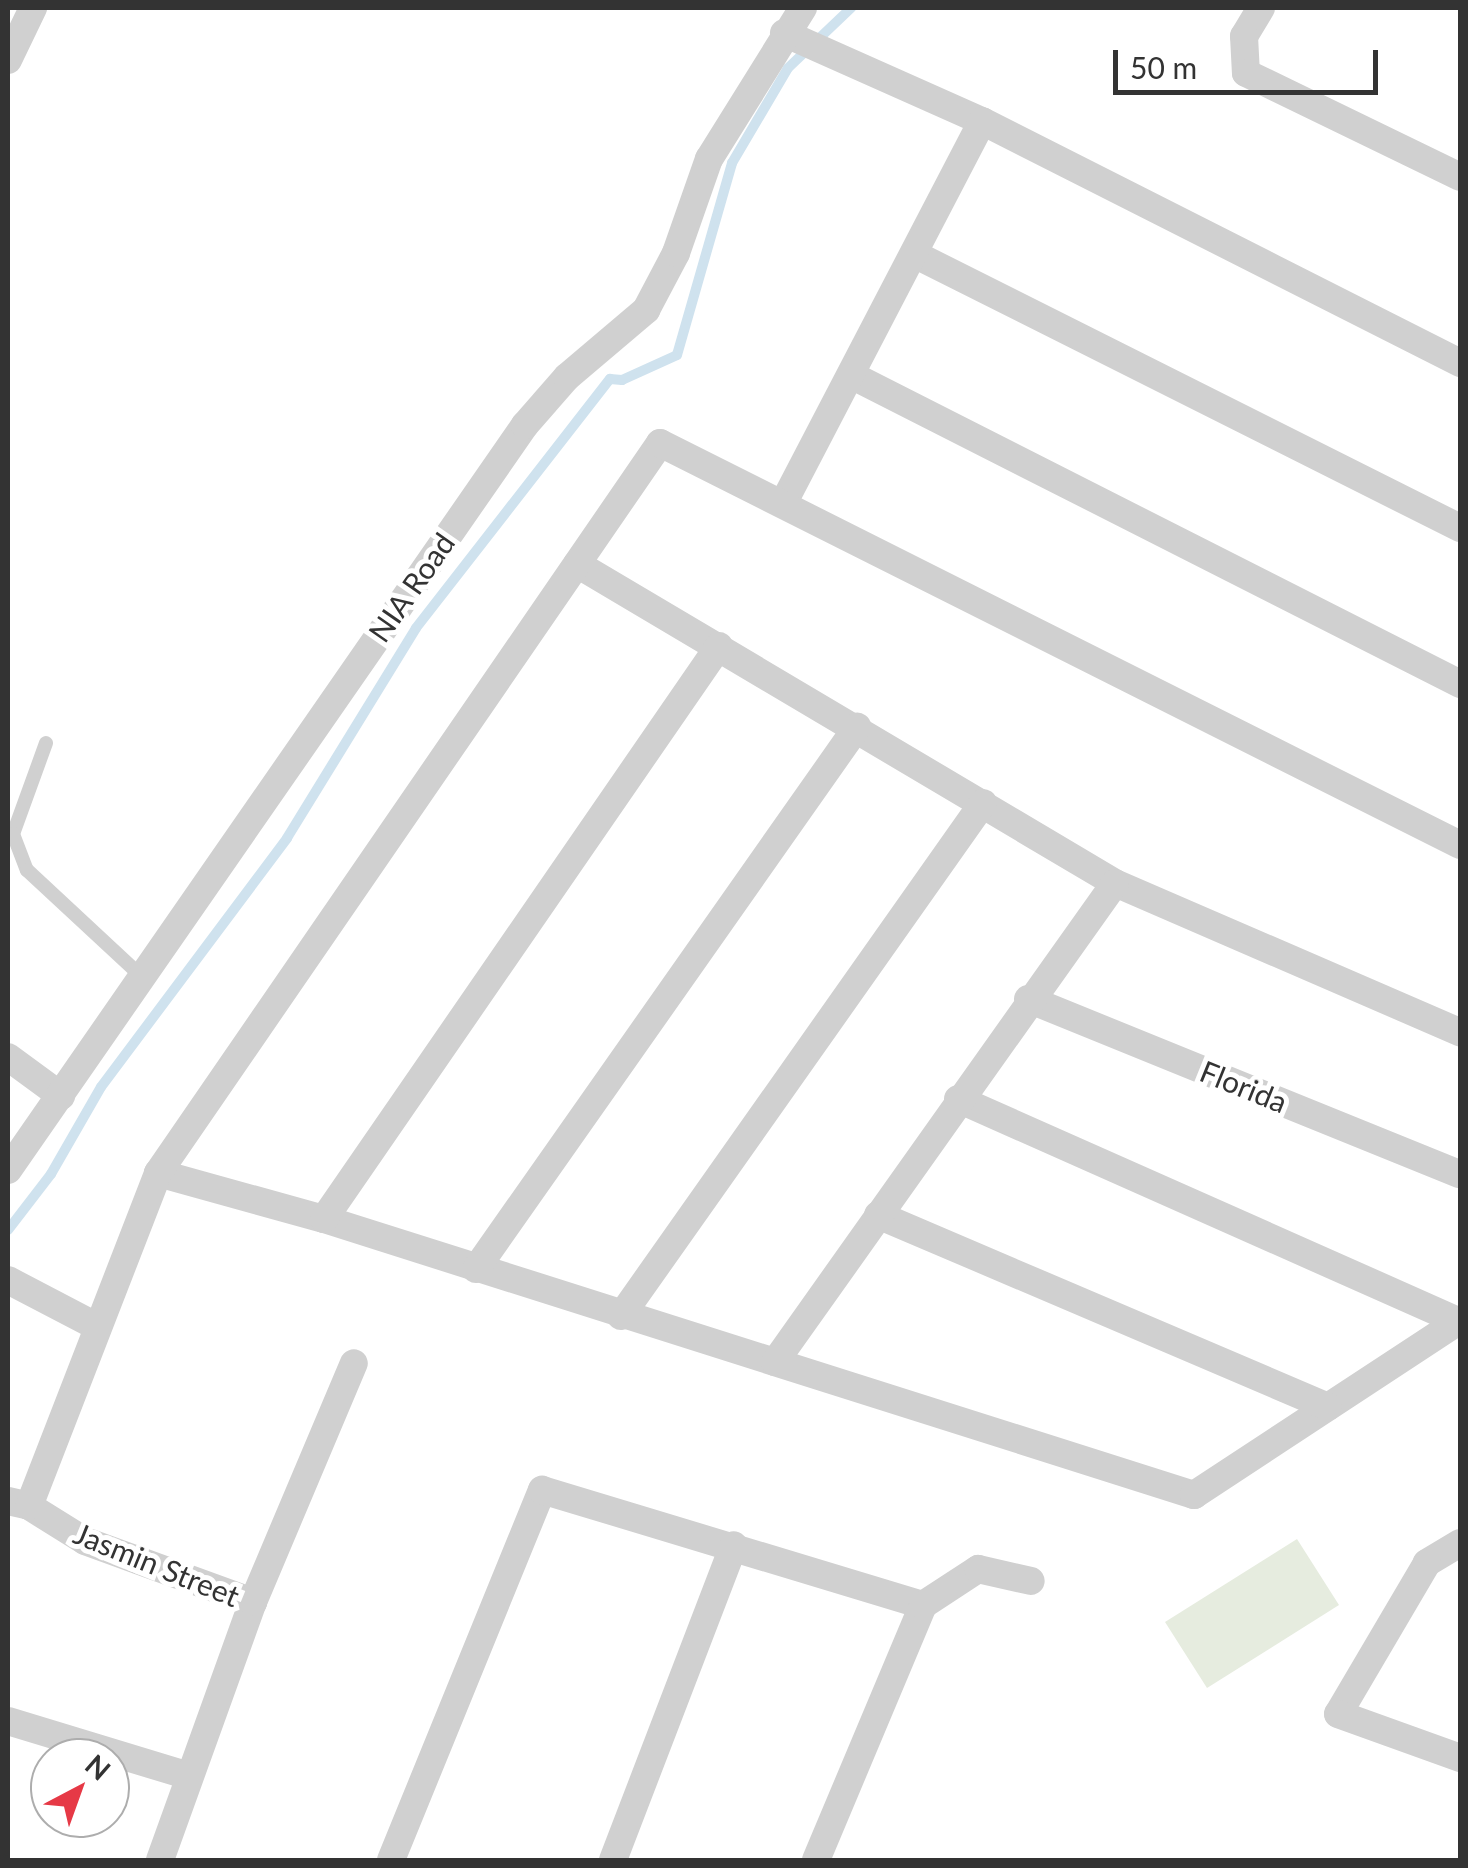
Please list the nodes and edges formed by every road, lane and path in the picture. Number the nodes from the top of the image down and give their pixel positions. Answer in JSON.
{"nodes":[{"id":1,"x":34,"y":8,"type":"edge"},
{"id":2,"x":803,"y":8,"type":"edge"},
{"id":3,"x":1262,"y":8,"type":"edge"},
{"id":4,"x":799,"y":41,"type":"junction"},
{"id":5,"x":8,"y":60,"type":"edge"},
{"id":6,"x":982,"y":121,"type":"junction"},
{"id":7,"x":1460,"y":177,"type":"edge"},
{"id":8,"x":914,"y":254,"type":"junction"},
{"id":9,"x":1460,"y":363,"type":"edge"},
{"id":10,"x":852,"y":376,"type":"junction"},
{"id":11,"x":784,"y":500,"type":"junction"},
{"id":12,"x":1460,"y":528,"type":"edge"},
{"id":13,"x":577,"y":564,"type":"junction"},
{"id":14,"x":719,"y":646,"type":"junction"},
{"id":15,"x":1460,"y":684,"type":"edge"},
{"id":16,"x":858,"y":727,"type":"junction"},
{"id":17,"x":46,"y":743,"type":"dead end"},
{"id":18,"x":983,"y":804,"type":"junction"},
{"id":19,"x":1460,"y":845,"type":"edge"},
{"id":20,"x":1115,"y":882,"type":"junction"},
{"id":21,"x":139,"y":974,"type":"junction"},
{"id":22,"x":1028,"y":999,"type":"junction"},
{"id":23,"x":1460,"y":1032,"type":"edge"},
{"id":24,"x":8,"y":1058,"type":"edge"},
{"id":25,"x":61,"y":1096,"type":"junction"},
{"id":26,"x":958,"y":1100,"type":"junction"},
{"id":27,"x":8,"y":1170,"type":"edge"},
{"id":28,"x":158,"y":1173,"type":"junction"},
{"id":29,"x":1460,"y":1174,"type":"edge"},
{"id":30,"x":878,"y":1214,"type":"junction"},
{"id":31,"x":324,"y":1219,"type":"junction"},
{"id":32,"x":476,"y":1269,"type":"junction"},
{"id":33,"x":8,"y":1280,"type":"edge"},
{"id":34,"x":621,"y":1316,"type":"junction"},
{"id":35,"x":1460,"y":1320,"type":"edge"},
{"id":36,"x":96,"y":1326,"type":"junction"},
{"id":37,"x":775,"y":1362,"type":"junction"},
{"id":38,"x":354,"y":1364,"type":"dead end"},
{"id":39,"x":1328,"y":1407,"type":"junction"},
{"id":40,"x":18,"y":1503,"type":"edge"},
{"id":41,"x":1460,"y":1543,"type":"edge"},
{"id":42,"x":734,"y":1544,"type":"junction"},
{"id":43,"x":1031,"y":1581,"type":"dead end"},
{"id":44,"x":253,"y":1602,"type":"junction"},
{"id":45,"x":923,"y":1605,"type":"junction"},
{"id":46,"x":8,"y":1721,"type":"edge"},
{"id":47,"x":1460,"y":1758,"type":"edge"},
{"id":48,"x":189,"y":1776,"type":"junction"},
{"id":49,"x":160,"y":1860,"type":"edge"},
{"id":50,"x":391,"y":1860,"type":"edge"},
{"id":51,"x":613,"y":1860,"type":"edge"},
{"id":52,"x":816,"y":1860,"type":"edge"}],
"edges":[{"from":1,"to":5,"type":"street"},
{"from":2,"to":4,"type":"street","name":"NIA Road"},
{"from":3,"to":7,"type":"street"},
{"from":4,"to":6,"type":"street"},
{"from":4,"to":21,"type":"street","name":"NIA Road"},
{"from":6,"to":8,"type":"street"},
{"from":6,"to":9,"type":"street"},
{"from":8,"to":10,"type":"street"},
{"from":8,"to":12,"type":"street"},
{"from":10,"to":11,"type":"street"},
{"from":10,"to":15,"type":"street"},
{"from":11,"to":13,"type":"street"},
{"from":11,"to":19,"type":"street"},
{"from":13,"to":14,"type":"street"},
{"from":13,"to":28,"type":"street"},
{"from":14,"to":16,"type":"street"},
{"from":14,"to":31,"type":"street"},
{"from":16,"to":18,"type":"street"},
{"from":16,"to":32,"type":"street"},
{"from":17,"to":21,"type":"lane"},
{"from":18,"to":20,"type":"street"},
{"from":18,"to":34,"type":"street"},
{"from":20,"to":22,"type":"street"},
{"from":20,"to":23,"type":"street"},
{"from":21,"to":25,"type":"street","name":"NIA Road"},
{"from":22,"to":26,"type":"street"},
{"from":22,"to":29,"type":"street","name":"Florida"},
{"from":24,"to":25,"type":"street"},
{"from":25,"to":27,"type":"street","name":"NIA Road"},
{"from":26,"to":30,"type":"street"},
{"from":26,"to":35,"type":"street"},
{"from":28,"to":31,"type":"street"},
{"from":28,"to":36,"type":"street"},
{"from":30,"to":37,"type":"street"},
{"from":30,"to":39,"type":"street"},
{"from":31,"to":32,"type":"street"},
{"from":32,"to":34,"type":"street"},
{"from":33,"to":36,"type":"street"},
{"from":34,"to":37,"type":"street"},
{"from":35,"to":39,"type":"street"},
{"from":36,"to":40,"type":"street"},
{"from":37,"to":39,"type":"street"},
{"from":38,"to":44,"type":"street"},
{"from":40,"to":44,"type":"street","name":"Jasmin Street"},
{"from":41,"to":47,"type":"street"},
{"from":42,"to":45,"type":"street"},
{"from":42,"to":50,"type":"street"},
{"from":42,"to":51,"type":"street"},
{"from":43,"to":45,"type":"street"},
{"from":44,"to":48,"type":"street"},
{"from":45,"to":52,"type":"street"},
{"from":46,"to":48,"type":"street"},
{"from":48,"to":49,"type":"street"}]}
